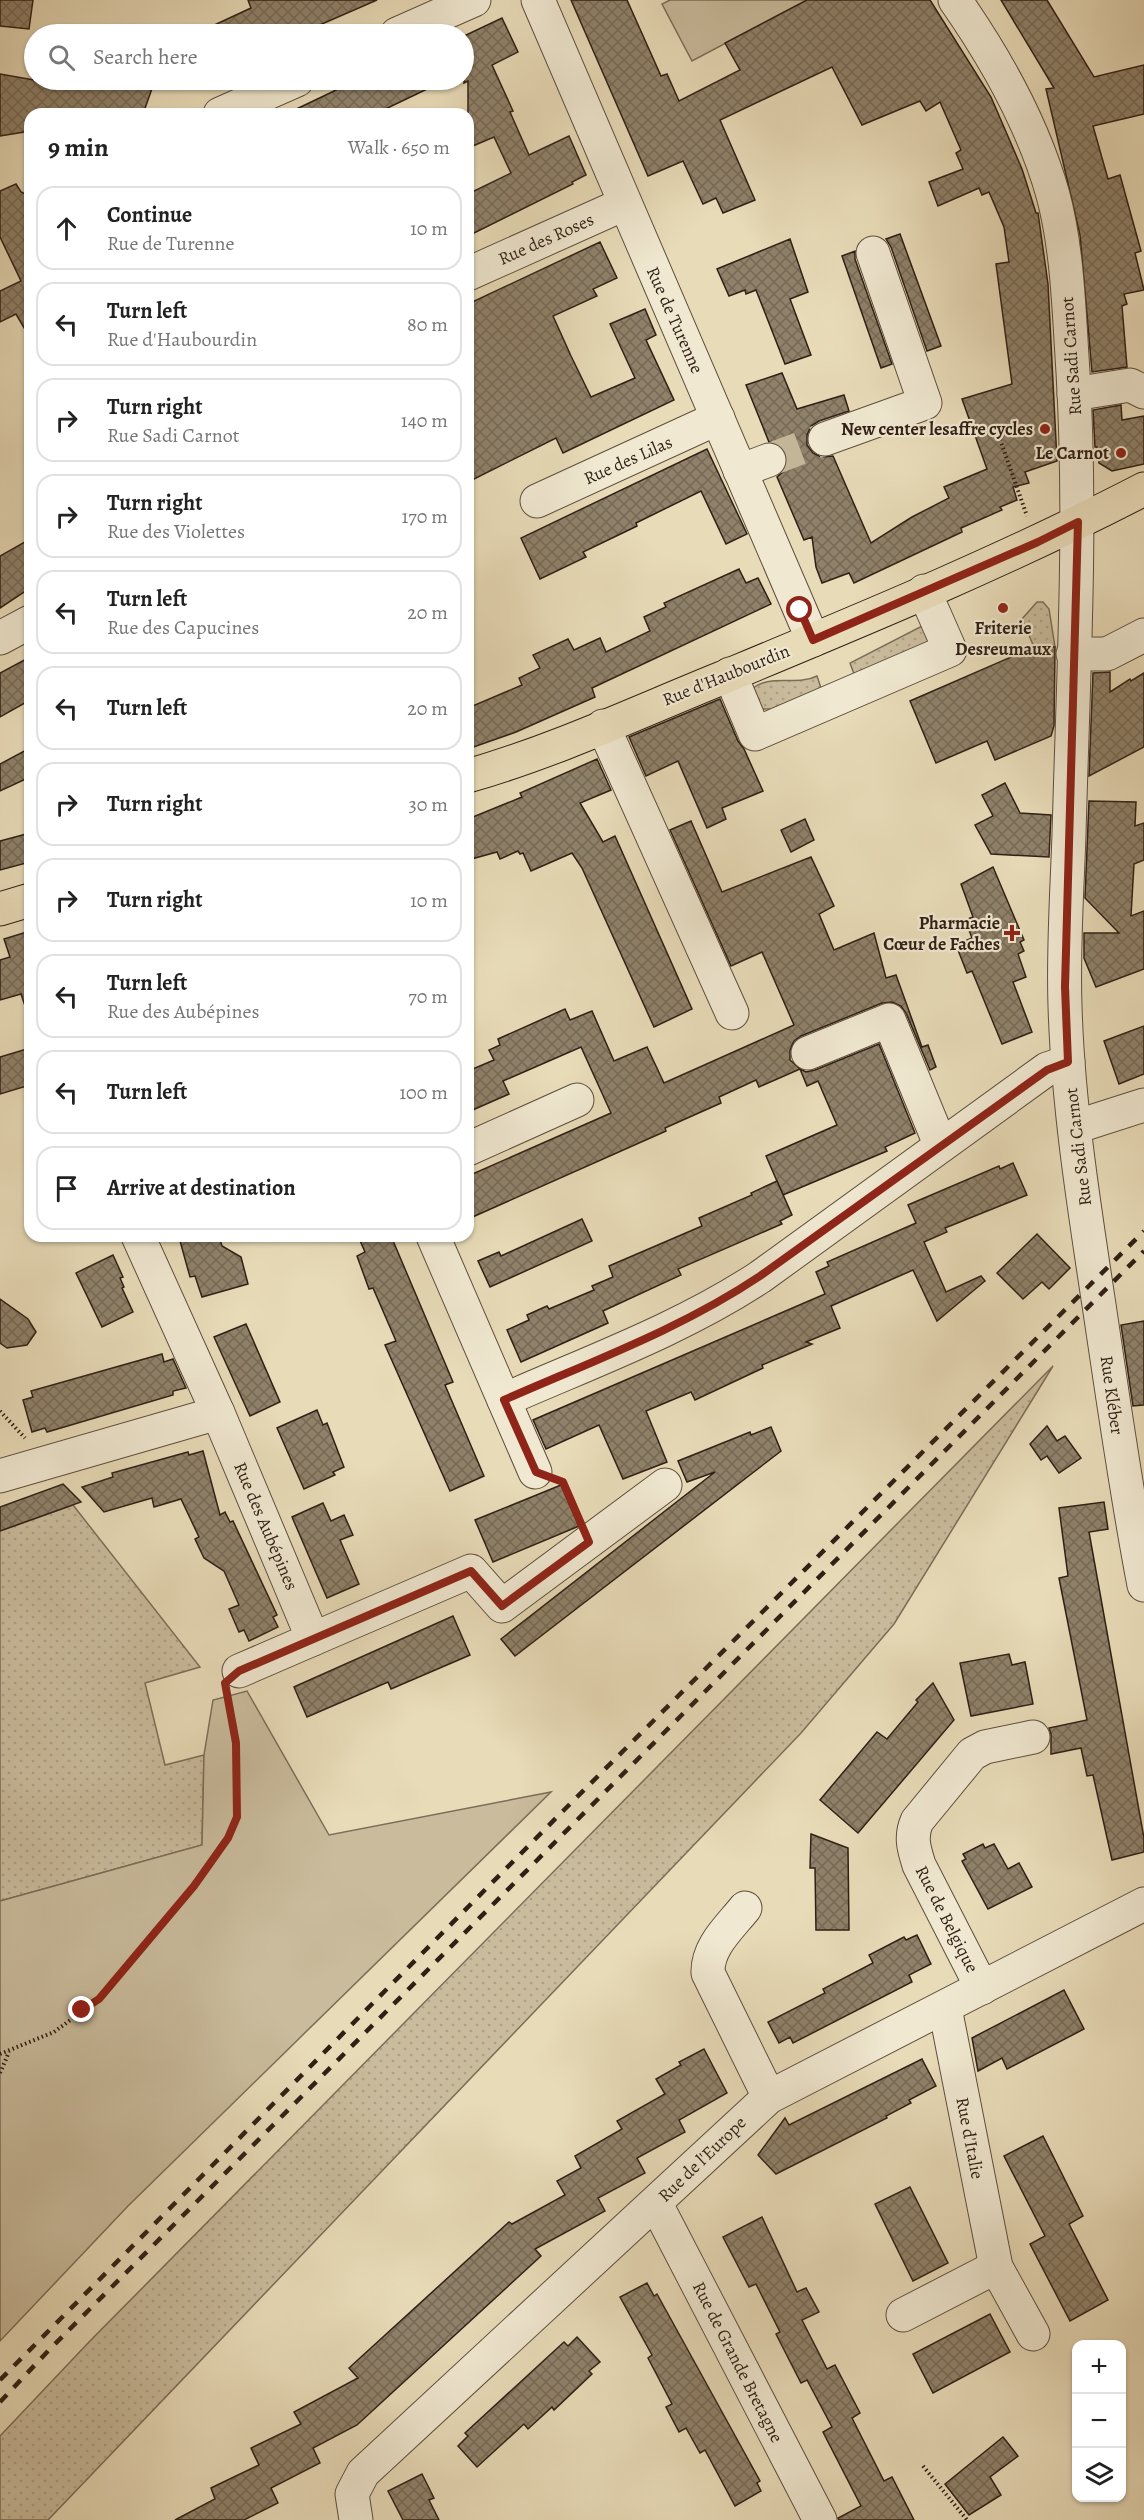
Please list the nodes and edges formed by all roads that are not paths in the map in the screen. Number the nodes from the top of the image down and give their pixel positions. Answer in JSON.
{"nodes":[{"id":1,"x":474,"y":0,"type":"edge"},
{"id":2,"x":538,"y":0,"type":"edge"},
{"id":3,"x":955,"y":0,"type":"edge"},
{"id":4,"x":420,"y":24,"type":"edge"},
{"id":5,"x":274,"y":90,"type":"edge"},
{"id":6,"x":234,"y":108,"type":"edge"},
{"id":7,"x":624,"y":204,"type":"junction"},
{"id":8,"x":873,"y":253,"type":"dead end"},
{"id":9,"x":474,"y":271,"type":"edge"},
{"id":10,"x":1144,"y":392,"type":"edge"},
{"id":11,"x":1074,"y":394,"type":"junction"},
{"id":12,"x":718,"y":418,"type":"junction"},
{"id":13,"x":825,"y":439,"type":"tunnel mouth"},
{"id":14,"x":1144,"y":489,"type":"edge"},
{"id":15,"x":537,"y":501,"type":"dead end"},
{"id":16,"x":1078,"y":522,"type":"junction"},
{"id":17,"x":924,"y":591,"type":"junction"},
{"id":18,"x":24,"y":625,"type":"edge"},
{"id":19,"x":1144,"y":635,"type":"edge"},
{"id":20,"x":0,"y":638,"type":"edge"},
{"id":21,"x":813,"y":640,"type":"junction"},
{"id":22,"x":1073,"y":654,"type":"junction"},
{"id":23,"x":730,"y":674,"type":"junction"},
{"id":24,"x":603,"y":726,"type":"junction"},
{"id":25,"x":474,"y":774,"type":"edge"},
{"id":26,"x":24,"y":902,"type":"edge"},
{"id":27,"x":0,"y":909,"type":"edge"},
{"id":28,"x":732,"y":1013,"type":"dead end"},
{"id":29,"x":808,"y":1053,"type":"dead end"},
{"id":30,"x":1068,"y":1062,"type":"junction"},
{"id":31,"x":577,"y":1100,"type":"dead end"},
{"id":32,"x":1144,"y":1105,"type":"edge"},
{"id":33,"x":1075,"y":1127,"type":"junction"},
{"id":34,"x":940,"y":1144,"type":"junction"},
{"id":35,"x":474,"y":1146,"type":"edge"},
{"id":36,"x":1089,"y":1240,"type":"joint"},
{"id":37,"x":141,"y":1242,"type":"edge"},
{"id":38,"x":436,"y":1242,"type":"edge"},
{"id":39,"x":504,"y":1400,"type":"junction"},
{"id":40,"x":218,"y":1413,"type":"junction"},
{"id":41,"x":536,"y":1472,"type":"road end"},
{"id":42,"x":0,"y":1476,"type":"edge"},
{"id":43,"x":665,"y":1485,"type":"dead end"},
{"id":44,"x":1144,"y":1585,"type":"edge"},
{"id":45,"x":313,"y":1639,"type":"junction"},
{"id":46,"x":239,"y":1671,"type":"road end"},
{"id":47,"x":1033,"y":1737,"type":"dead end"},
{"id":48,"x":1144,"y":1904,"type":"edge"},
{"id":49,"x":745,"y":1908,"type":"dead end"},
{"id":50,"x":982,"y":1988,"type":"junction"},
{"id":51,"x":945,"y":2008,"type":"junction"},
{"id":52,"x":769,"y":2097,"type":"junction"},
{"id":53,"x":656,"y":2204,"type":"junction"},
{"id":54,"x":996,"y":2267,"type":"junction"},
{"id":55,"x":903,"y":2315,"type":"dead end"},
{"id":56,"x":1033,"y":2334,"type":"dead end"},
{"id":57,"x":812,"y":2517,"type":"edge"},
{"id":58,"x":356,"y":2520,"type":"edge"}],
"edges":[{"from":1,"to":4,"type":"street"},
{"from":2,"to":7,"type":"street","name":"Rue de Turenne"},
{"from":3,"to":11,"type":"street","name":"Rue Sadi Carnot"},
{"from":5,"to":6,"type":"street"},
{"from":7,"to":9,"type":"street","name":"Rue des Roses"},
{"from":7,"to":12,"type":"street","name":"Rue de Turenne"},
{"from":8,"to":13,"type":"street"},
{"from":10,"to":11,"type":"street"},
{"from":11,"to":16,"type":"street","name":"Rue Sadi Carnot"},
{"from":12,"to":15,"type":"street","name":"Rue des Lilas"},
{"from":12,"to":21,"type":"street","name":"Rue de Turenne"},
{"from":14,"to":16,"type":"main road","name":"Rue d'Haubourdin"},
{"from":16,"to":17,"type":"main road","name":"Rue d'Haubourdin"},
{"from":16,"to":22,"type":"street","name":"Rue Sadi Carnot"},
{"from":17,"to":21,"type":"main road","name":"Rue d'Haubourdin"},
{"from":17,"to":23,"type":"street"},
{"from":18,"to":20,"type":"street"},
{"from":19,"to":22,"type":"street"},
{"from":21,"to":23,"type":"main road","name":"Rue d'Haubourdin"},
{"from":22,"to":30,"type":"street","name":"Rue Sadi Carnot"},
{"from":23,"to":24,"type":"main road","name":"Rue d'Haubourdin"},
{"from":24,"to":25,"type":"main road","name":"Rue d'Haubourdin"},
{"from":24,"to":28,"type":"street"},
{"from":26,"to":27,"type":"main road"},
{"from":29,"to":34,"type":"street"},
{"from":30,"to":33,"type":"street","name":"Rue Sadi Carnot"},
{"from":30,"to":34,"type":"street"},
{"from":31,"to":35,"type":"street"},
{"from":32,"to":33,"type":"street"},
{"from":33,"to":36,"type":"street","name":"Rue Sadi Carnot"},
{"from":34,"to":39,"type":"street"},
{"from":36,"to":44,"type":"street","name":"Rue Kléber"},
{"from":37,"to":40,"type":"street","name":"Rue des Aubépines"},
{"from":38,"to":39,"type":"street"},
{"from":39,"to":41,"type":"street"},
{"from":40,"to":42,"type":"street"},
{"from":40,"to":45,"type":"street","name":"Rue des Aubépines"},
{"from":43,"to":45,"type":"street"},
{"from":45,"to":46,"type":"street"},
{"from":47,"to":50,"type":"street","name":"Rue de Belgique"},
{"from":48,"to":50,"type":"street","name":"Rue de l'Europe"},
{"from":49,"to":52,"type":"street"},
{"from":50,"to":51,"type":"street","name":"Rue de l'Europe"},
{"from":51,"to":52,"type":"street","name":"Rue de l'Europe"},
{"from":51,"to":54,"type":"street","name":"Rue d'Italie"},
{"from":52,"to":53,"type":"street","name":"Rue de l'Europe"},
{"from":53,"to":57,"type":"street","name":"Rue de Grande Bretagne"},
{"from":53,"to":58,"type":"street","name":"Rue de l'Europe"},
{"from":54,"to":55,"type":"street"},
{"from":54,"to":56,"type":"street","name":"Rue d'Italie"}]}
